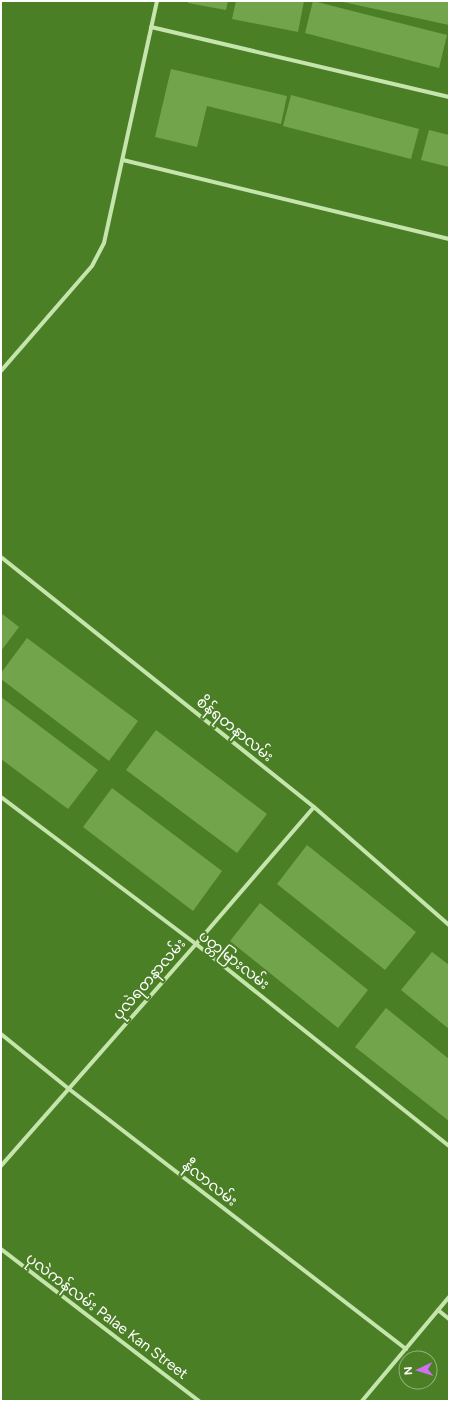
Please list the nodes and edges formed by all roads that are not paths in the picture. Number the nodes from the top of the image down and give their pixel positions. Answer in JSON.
{"nodes":[{"id":1,"x":157,"y":1,"type":"edge"},
{"id":2,"x":151,"y":26,"type":"junction"},
{"id":3,"x":449,"y":97,"type":"edge"},
{"id":4,"x":123,"y":160,"type":"junction"},
{"id":5,"x":449,"y":239,"type":"edge"},
{"id":6,"x":1,"y":371,"type":"edge"},
{"id":7,"x":1,"y":557,"type":"edge"},
{"id":8,"x":1,"y":797,"type":"edge"},
{"id":9,"x":314,"y":807,"type":"junction"},
{"id":10,"x":449,"y":925,"type":"edge"},
{"id":11,"x":196,"y":944,"type":"junction"},
{"id":12,"x":1,"y":1034,"type":"edge"},
{"id":13,"x":69,"y":1089,"type":"junction"},
{"id":14,"x":449,"y":1146,"type":"edge"},
{"id":15,"x":1,"y":1166,"type":"edge"},
{"id":16,"x":1,"y":1249,"type":"edge"},
{"id":17,"x":449,"y":1297,"type":"edge"},
{"id":18,"x":438,"y":1310,"type":"junction"},
{"id":19,"x":449,"y":1319,"type":"edge"},
{"id":20,"x":406,"y":1349,"type":"junction"},
{"id":21,"x":199,"y":1401,"type":"edge"},
{"id":22,"x":362,"y":1401,"type":"edge"}],
"edges":[{"from":1,"to":2,"type":"street"},
{"from":2,"to":3,"type":"street"},
{"from":2,"to":4,"type":"street"},
{"from":4,"to":5,"type":"street"},
{"from":4,"to":6,"type":"street"},
{"from":7,"to":9,"type":"street","name":"စိန်ရတနာလမ်း"},
{"from":8,"to":11,"type":"street","name":"ပတ္တမြားလမ်း"},
{"from":9,"to":10,"type":"street","name":"စိန်ရတနာလမ်း"},
{"from":9,"to":11,"type":"street","name":"ပုလဲရတနာလမ်း"},
{"from":11,"to":13,"type":"street","name":"ပုလဲရတနာလမ်း"},
{"from":11,"to":14,"type":"street","name":"ပတ္တမြားလမ်း"},
{"from":12,"to":13,"type":"street","name":"နီလာလမ်း"},
{"from":13,"to":15,"type":"street","name":"ပုလဲရတနာလမ်း"},
{"from":13,"to":20,"type":"street","name":"နီလာလမ်း"},
{"from":16,"to":21,"type":"street","name":"ပုလဲကန်လမ်း Palae Kan Street"},
{"from":17,"to":18,"type":"street"},
{"from":18,"to":19,"type":"street"},
{"from":18,"to":20,"type":"street"},
{"from":20,"to":22,"type":"street"}]}
